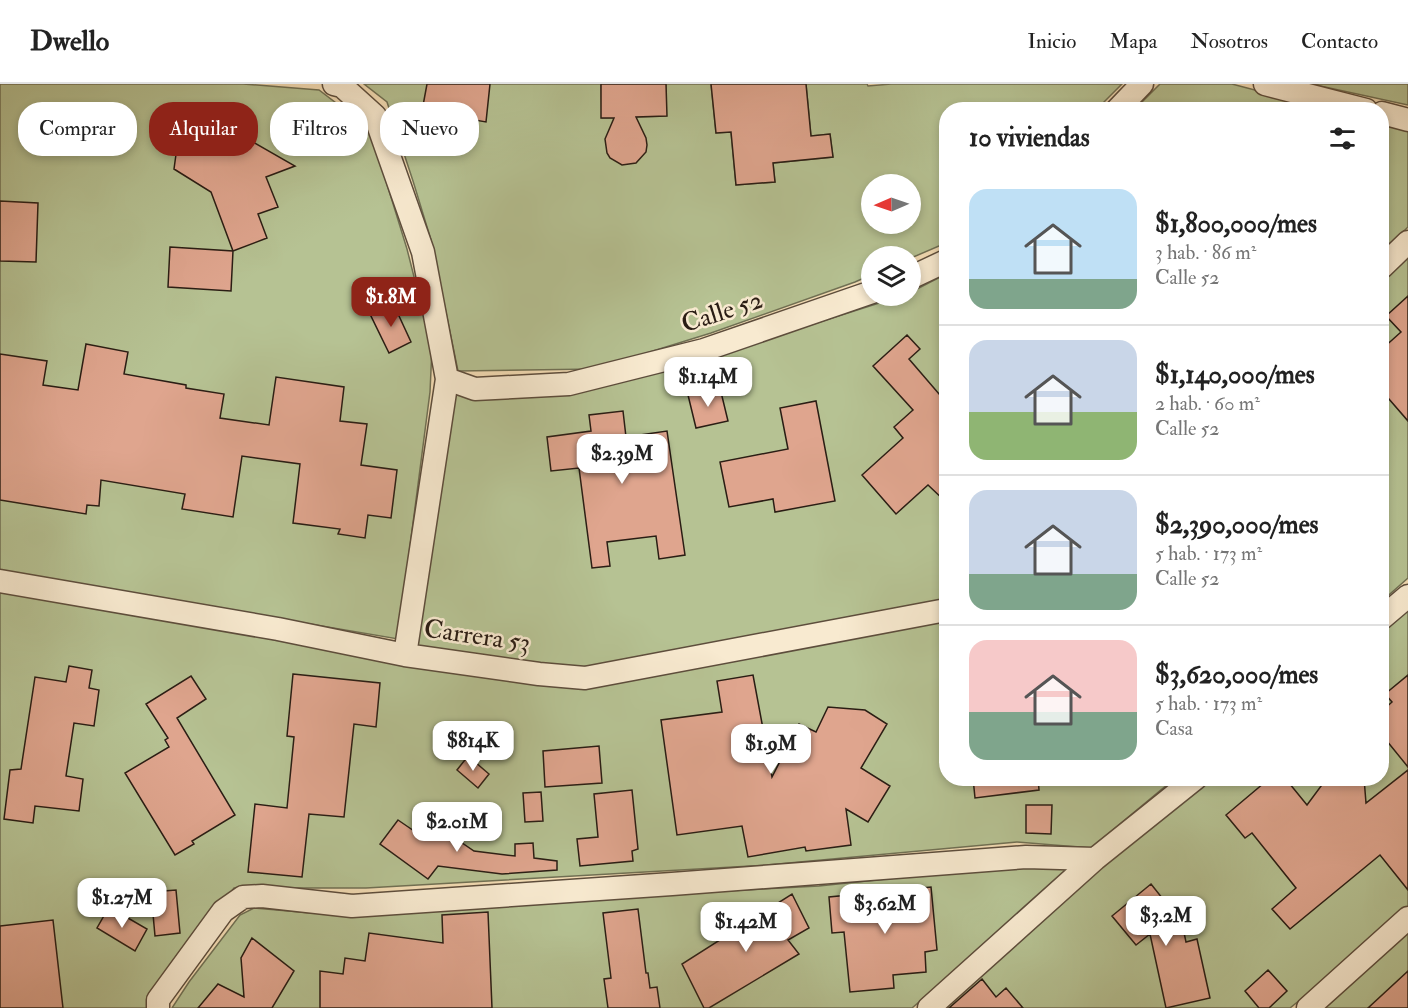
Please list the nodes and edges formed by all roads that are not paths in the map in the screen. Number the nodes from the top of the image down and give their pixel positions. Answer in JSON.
{"nodes":[{"id":1,"x":334,"y":84,"type":"edge"},
{"id":2,"x":1142,"y":84,"type":"edge"},
{"id":3,"x":1265,"y":84,"type":"edge"},
{"id":4,"x":1125,"y":102,"type":"edge"},
{"id":5,"x":1335,"y":102,"type":"edge"},
{"id":6,"x":1389,"y":115,"type":"edge"},
{"id":7,"x":1408,"y":120,"type":"edge"},
{"id":8,"x":1408,"y":242,"type":"edge"},
{"id":9,"x":1389,"y":260,"type":"edge"},
{"id":10,"x":939,"y":264,"type":"edge"},
{"id":11,"x":921,"y":273,"type":"edge"},
{"id":12,"x":861,"y":296,"type":"edge"},
{"id":13,"x":447,"y":379,"type":"junction"},
{"id":14,"x":0,"y":581,"type":"edge"},
{"id":15,"x":1408,"y":596,"type":"edge"},
{"id":16,"x":939,"y":611,"type":"edge"},
{"id":17,"x":1389,"y":612,"type":"edge"},
{"id":18,"x":405,"y":655,"type":"junction"},
{"id":19,"x":1186,"y":786,"type":"edge"},
{"id":20,"x":1095,"y":860,"type":"junction"},
{"id":21,"x":1408,"y":918,"type":"edge"},
{"id":22,"x":158,"y":1008,"type":"edge"},
{"id":23,"x":929,"y":1008,"type":"edge"},
{"id":24,"x":1308,"y":1008,"type":"edge"}],
"edges":[{"from":1,"to":13,"type":"street"},
{"from":2,"to":4,"type":"street"},
{"from":3,"to":5,"type":"street"},
{"from":6,"to":7,"type":"street"},
{"from":8,"to":9,"type":"street"},
{"from":10,"to":11,"type":"street"},
{"from":12,"to":13,"type":"street","name":"Calle 52"},
{"from":13,"to":18,"type":"street"},
{"from":14,"to":18,"type":"street","name":"Carrera 53"},
{"from":15,"to":17,"type":"street"},
{"from":16,"to":18,"type":"street","name":"Carrera 53"},
{"from":19,"to":20,"type":"street"},
{"from":20,"to":22,"type":"street"},
{"from":20,"to":23,"type":"street"},
{"from":21,"to":24,"type":"street"}]}
